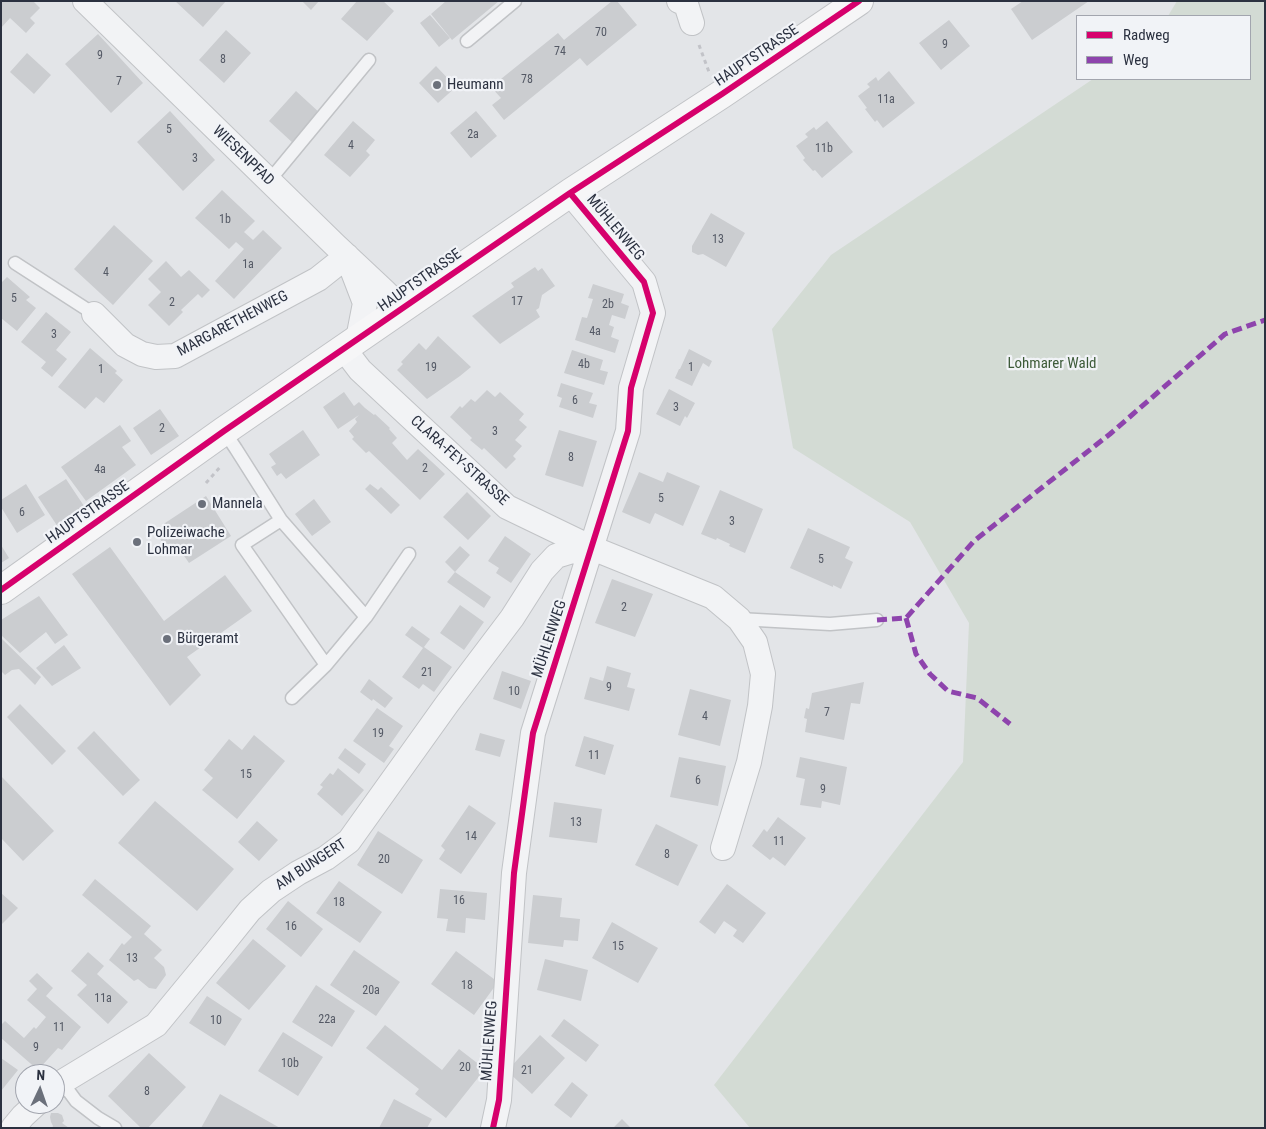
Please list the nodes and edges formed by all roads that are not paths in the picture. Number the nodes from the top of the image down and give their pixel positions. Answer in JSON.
{"nodes":[{"id":1,"x":85,"y":1,"type":"edge"},
{"id":2,"x":516,"y":1,"type":"edge"},
{"id":3,"x":679,"y":1,"type":"edge"},
{"id":4,"x":860,"y":1,"type":"edge"},
{"id":5,"x":692,"y":23,"type":"road end"},
{"id":6,"x":467,"y":41,"type":"dead end"},
{"id":7,"x":369,"y":60,"type":"dead end"},
{"id":8,"x":269,"y":181,"type":"junction"},
{"id":9,"x":570,"y":193,"type":"junction"},
{"id":10,"x":347,"y":256,"type":"junction"},
{"id":11,"x":15,"y":263,"type":"dead end"},
{"id":12,"x":402,"y":309,"type":"junction"},
{"id":13,"x":94,"y":314,"type":"joint"},
{"id":14,"x":351,"y":344,"type":"junction"},
{"id":15,"x":224,"y":432,"type":"junction"},
{"id":16,"x":281,"y":520,"type":"junction"},
{"id":17,"x":592,"y":548,"type":"junction"},
{"id":18,"x":410,"y":554,"type":"dead end"},
{"id":19,"x":1,"y":590,"type":"edge"},
{"id":20,"x":366,"y":617,"type":"junction"},
{"id":21,"x":739,"y":618,"type":"junction"},
{"id":22,"x":877,"y":620,"type":"dead end"},
{"id":23,"x":326,"y":665,"type":"junction"},
{"id":24,"x":292,"y":698,"type":"dead end"},
{"id":25,"x":723,"y":848,"type":"dead end"},
{"id":26,"x":65,"y":1081,"type":"edge"},
{"id":27,"x":65,"y":1091,"type":"edge"},
{"id":28,"x":25,"y":1114,"type":"edge"},
{"id":29,"x":13,"y":1128,"type":"edge"},
{"id":30,"x":115,"y":1128,"type":"edge"},
{"id":31,"x":493,"y":1128,"type":"edge"}],
"edges":[{"from":1,"to":8,"type":"street","name":"WIESENPFAD"},
{"from":2,"to":6,"type":"lane"},
{"from":3,"to":5,"type":"street"},
{"from":4,"to":9,"type":"main road","name":"HAUPTSTRASSE"},
{"from":7,"to":8,"type":"lane"},
{"from":8,"to":10,"type":"street","name":"WIESENPFAD"},
{"from":9,"to":12,"type":"main road","name":"HAUPTSTRASSE"},
{"from":9,"to":17,"type":"street","name":"MÜHLENWEG"},
{"from":10,"to":12,"type":"street","name":"WIESENPFAD"},
{"from":10,"to":13,"type":"street","name":"MARGARETHENWEG"},
{"from":10,"to":14,"type":"street"},
{"from":11,"to":13,"type":"lane"},
{"from":12,"to":14,"type":"main road","name":"HAUPTSTRASSE"},
{"from":14,"to":15,"type":"main road","name":"HAUPTSTRASSE"},
{"from":14,"to":17,"type":"street","name":"CLARA-FEY-STRASSE"},
{"from":15,"to":16,"type":"lane"},
{"from":15,"to":19,"type":"main road","name":"HAUPTSTRASSE"},
{"from":16,"to":20,"type":"lane"},
{"from":16,"to":23,"type":"lane"},
{"from":17,"to":21,"type":"street","name":"CLARA-FEY-STRASSE"},
{"from":17,"to":26,"type":"street","name":"AM BUNGERT"},
{"from":17,"to":31,"type":"street","name":"MÜHLENWEG"},
{"from":18,"to":20,"type":"lane"},
{"from":20,"to":23,"type":"lane"},
{"from":21,"to":22,"type":"lane"},
{"from":21,"to":25,"type":"street","name":"CLARA-FEY-STRASSE"},
{"from":23,"to":24,"type":"lane"},
{"from":27,"to":30,"type":"lane"},
{"from":28,"to":29,"type":"street"}]}
